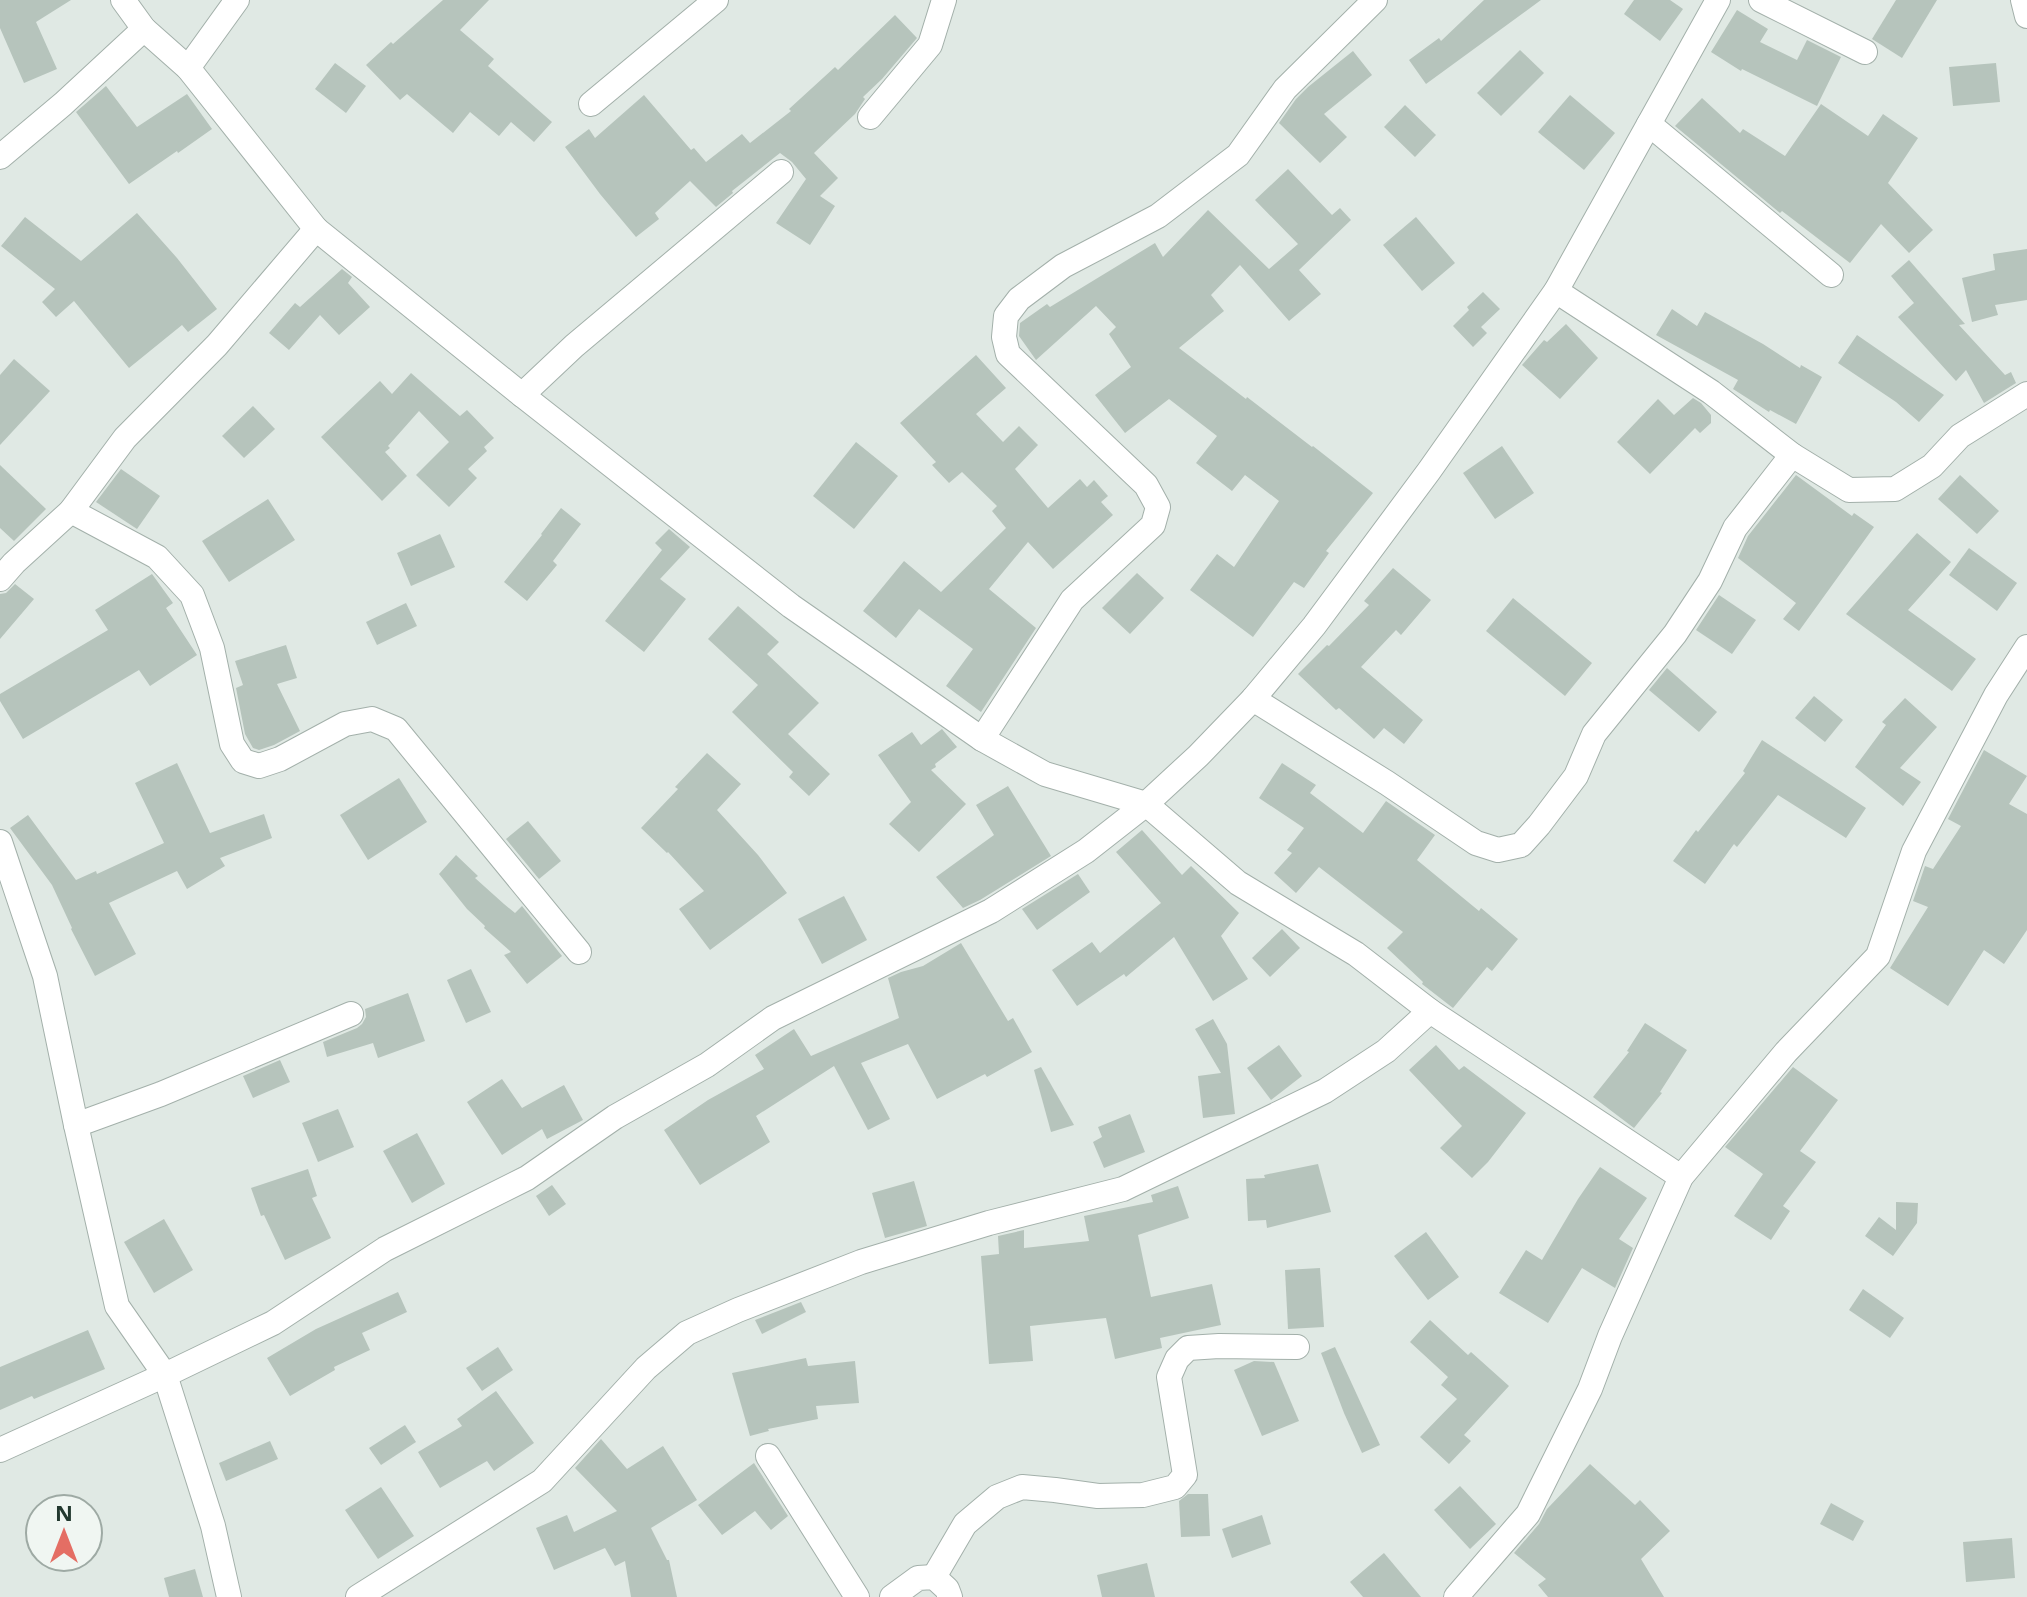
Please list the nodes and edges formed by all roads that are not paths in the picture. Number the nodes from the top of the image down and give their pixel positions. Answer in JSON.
{"nodes":[{"id":1,"x":123,"y":0,"type":"edge"},
{"id":2,"x":237,"y":0,"type":"edge"},
{"id":3,"x":716,"y":0,"type":"edge"},
{"id":4,"x":944,"y":0,"type":"edge"},
{"id":5,"x":1375,"y":0,"type":"edge"},
{"id":6,"x":1718,"y":0,"type":"edge"},
{"id":7,"x":1761,"y":0,"type":"edge"},
{"id":8,"x":2023,"y":0,"type":"edge"},
{"id":9,"x":2027,"y":16,"type":"edge"},
{"id":10,"x":144,"y":29,"type":"junction"},
{"id":11,"x":1865,"y":52,"type":"dead end"},
{"id":12,"x":188,"y":68,"type":"junction"},
{"id":13,"x":591,"y":104,"type":"dead end"},
{"id":14,"x":870,"y":117,"type":"dead end"},
{"id":15,"x":1649,"y":124,"type":"junction"},
{"id":16,"x":0,"y":157,"type":"edge"},
{"id":17,"x":781,"y":172,"type":"dead end"},
{"id":18,"x":316,"y":229,"type":"junction"},
{"id":19,"x":1831,"y":275,"type":"dead end"},
{"id":20,"x":1556,"y":291,"type":"junction"},
{"id":21,"x":2027,"y":394,"type":"edge"},
{"id":22,"x":522,"y":395,"type":"junction"},
{"id":23,"x":1792,"y":455,"type":"junction"},
{"id":24,"x":71,"y":511,"type":"junction"},
{"id":25,"x":0,"y":579,"type":"edge"},
{"id":26,"x":2027,"y":647,"type":"edge"},
{"id":27,"x":1253,"y":699,"type":"junction"},
{"id":28,"x":982,"y":739,"type":"junction"},
{"id":29,"x":1146,"y":804,"type":"junction"},
{"id":30,"x":0,"y":842,"type":"edge"},
{"id":31,"x":579,"y":952,"type":"dead end"},
{"id":32,"x":1430,"y":1011,"type":"junction"},
{"id":33,"x":351,"y":1014,"type":"dead end"},
{"id":34,"x":76,"y":1125,"type":"junction"},
{"id":35,"x":1681,"y":1177,"type":"junction"},
{"id":36,"x":1297,"y":1347,"type":"dead end"},
{"id":37,"x":165,"y":1375,"type":"junction"},
{"id":38,"x":0,"y":1450,"type":"edge"},
{"id":39,"x":768,"y":1456,"type":"dead end"},
{"id":40,"x":934,"y":1577,"type":"junction"},
{"id":41,"x":229,"y":1597,"type":"edge"},
{"id":42,"x":358,"y":1597,"type":"edge"},
{"id":43,"x":857,"y":1597,"type":"edge"},
{"id":44,"x":892,"y":1597,"type":"edge"},
{"id":45,"x":950,"y":1597,"type":"edge"},
{"id":46,"x":1456,"y":1597,"type":"edge"}],
"edges":[{"from":1,"to":10,"type":"street"},
{"from":2,"to":12,"type":"street"},
{"from":3,"to":13,"type":"street"},
{"from":4,"to":14,"type":"street"},
{"from":5,"to":28,"type":"street"},
{"from":6,"to":15,"type":"street"},
{"from":7,"to":11,"type":"street"},
{"from":8,"to":9,"type":"street"},
{"from":10,"to":12,"type":"street"},
{"from":10,"to":16,"type":"street"},
{"from":12,"to":18,"type":"street"},
{"from":15,"to":19,"type":"street"},
{"from":15,"to":20,"type":"street"},
{"from":17,"to":22,"type":"street"},
{"from":18,"to":22,"type":"street"},
{"from":18,"to":24,"type":"street"},
{"from":20,"to":23,"type":"street"},
{"from":20,"to":27,"type":"street"},
{"from":21,"to":23,"type":"street"},
{"from":22,"to":28,"type":"street"},
{"from":23,"to":27,"type":"street"},
{"from":24,"to":25,"type":"street"},
{"from":24,"to":31,"type":"street"},
{"from":26,"to":35,"type":"street"},
{"from":27,"to":29,"type":"street"},
{"from":28,"to":29,"type":"street"},
{"from":29,"to":32,"type":"street"},
{"from":29,"to":37,"type":"street"},
{"from":30,"to":34,"type":"street"},
{"from":32,"to":35,"type":"street"},
{"from":32,"to":42,"type":"street"},
{"from":33,"to":34,"type":"street"},
{"from":34,"to":37,"type":"street"},
{"from":35,"to":46,"type":"street"},
{"from":36,"to":40,"type":"street"},
{"from":37,"to":38,"type":"street"},
{"from":37,"to":41,"type":"street"},
{"from":39,"to":43,"type":"street"},
{"from":40,"to":44,"type":"street"},
{"from":40,"to":45,"type":"street"}]}
